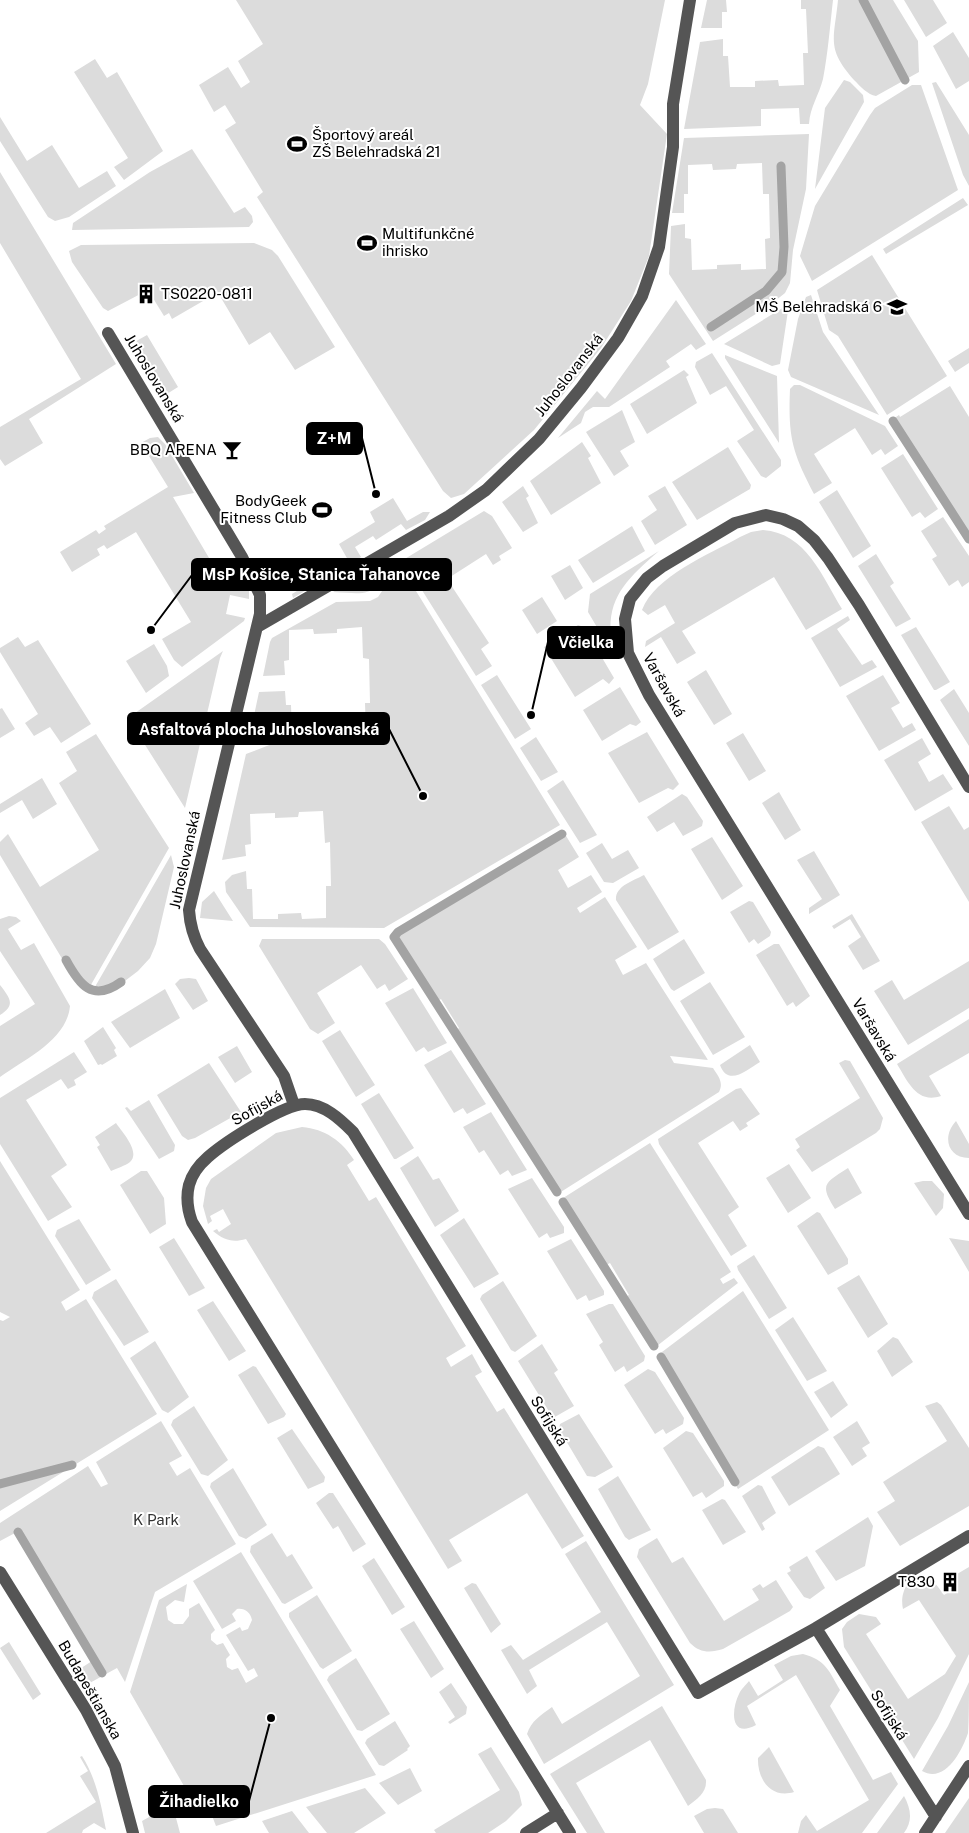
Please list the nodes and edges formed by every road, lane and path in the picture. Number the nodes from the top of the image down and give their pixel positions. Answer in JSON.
{"nodes":[{"id":1,"x":690,"y":0,"type":"edge"},
{"id":2,"x":108,"y":333,"type":"dead end"},
{"id":3,"x":258,"y":627,"type":"junction"},
{"id":4,"x":969,"y":787,"type":"edge"},
{"id":5,"x":294,"y":1105,"type":"junction"},
{"id":6,"x":969,"y":1214,"type":"edge"},
{"id":7,"x":969,"y":1536,"type":"edge"},
{"id":8,"x":0,"y":1572,"type":"edge"},
{"id":9,"x":816,"y":1628,"type":"junction"},
{"id":10,"x":969,"y":1766,"type":"edge"},
{"id":11,"x":558,"y":1813,"type":"junction"},
{"id":12,"x":936,"y":1818,"type":"junction"},
{"id":13,"x":133,"y":1833,"type":"edge"},
{"id":14,"x":526,"y":1833,"type":"edge"},
{"id":15,"x":570,"y":1833,"type":"edge"},
{"id":16,"x":924,"y":1833,"type":"edge"}],
"edges":[{"from":1,"to":3,"type":"street","name":"Juhoslovanská"},
{"from":2,"to":3,"type":"street","name":"Juhoslovanská"},
{"from":3,"to":5,"type":"street","name":"Juhoslovanská"},
{"from":4,"to":6,"type":"street","name":"Varšavská"},
{"from":5,"to":9,"type":"street","name":"Sofijská"},
{"from":5,"to":11,"type":"street","name":"Sofijská"},
{"from":7,"to":9,"type":"street","name":"Sofijská"},
{"from":8,"to":13,"type":"street","name":"Budapeštianska"},
{"from":9,"to":12,"type":"street","name":"Sofijská"},
{"from":10,"to":12,"type":"street"},
{"from":11,"to":14,"type":"street"},
{"from":11,"to":15,"type":"street","name":"Sofijská"},
{"from":12,"to":16,"type":"street"}]}
